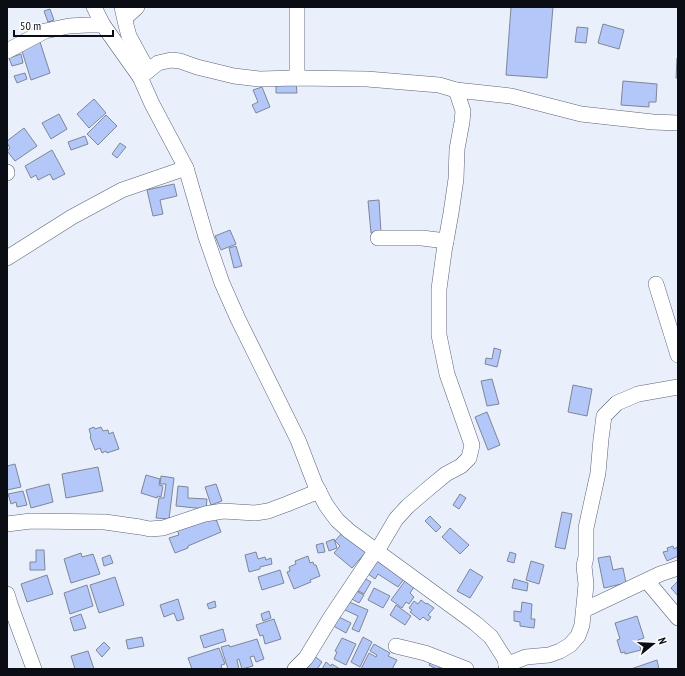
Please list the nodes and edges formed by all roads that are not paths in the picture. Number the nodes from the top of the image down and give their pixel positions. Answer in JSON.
{"nodes":[{"id":1,"x":94,"y":7,"type":"edge"},
{"id":2,"x":137,"y":7,"type":"edge"},
{"id":3,"x":297,"y":7,"type":"edge"},
{"id":4,"x":123,"y":12,"type":"edge"},
{"id":5,"x":103,"y":25,"type":"junction"},
{"id":6,"x":7,"y":51,"type":"edge"},
{"id":7,"x":144,"y":74,"type":"junction"},
{"id":8,"x":297,"y":78,"type":"junction"},
{"id":9,"x":456,"y":90,"type":"junction"},
{"id":10,"x":488,"y":94,"type":"junction"},
{"id":11,"x":463,"y":111,"type":"junction"},
{"id":12,"x":678,"y":123,"type":"edge"},
{"id":13,"x":186,"y":168,"type":"junction"},
{"id":14,"x":378,"y":238,"type":"dead end"},
{"id":15,"x":446,"y":241,"type":"junction"},
{"id":16,"x":7,"y":258,"type":"edge"},
{"id":17,"x":656,"y":284,"type":"dead end"},
{"id":18,"x":672,"y":313,"type":"edge"},
{"id":19,"x":678,"y":355,"type":"edge"},
{"id":20,"x":678,"y":387,"type":"edge"},
{"id":21,"x":319,"y":491,"type":"junction"},
{"id":22,"x":7,"y":524,"type":"edge"},
{"id":23,"x":377,"y":551,"type":"junction"},
{"id":24,"x":678,"y":568,"type":"edge"},
{"id":25,"x":646,"y":581,"type":"junction"},
{"id":26,"x":7,"y":594,"type":"edge"},
{"id":27,"x":584,"y":610,"type":"junction"},
{"id":28,"x":678,"y":618,"type":"edge"},
{"id":29,"x":396,"y":646,"type":"dead end"},
{"id":30,"x":507,"y":667,"type":"edge"},
{"id":31,"x":34,"y":669,"type":"edge"},
{"id":32,"x":295,"y":669,"type":"edge"},
{"id":33,"x":466,"y":669,"type":"edge"}],
"edges":[{"from":1,"to":5,"type":"street"},
{"from":2,"to":4,"type":"street"},
{"from":3,"to":8,"type":"street"},
{"from":4,"to":7,"type":"street"},
{"from":5,"to":6,"type":"street"},
{"from":5,"to":7,"type":"street"},
{"from":7,"to":8,"type":"street"},
{"from":7,"to":13,"type":"street"},
{"from":8,"to":9,"type":"street"},
{"from":9,"to":10,"type":"street"},
{"from":9,"to":11,"type":"street"},
{"from":10,"to":11,"type":"street"},
{"from":10,"to":12,"type":"street"},
{"from":11,"to":15,"type":"street"},
{"from":13,"to":16,"type":"street"},
{"from":13,"to":21,"type":"street"},
{"from":14,"to":15,"type":"street"},
{"from":15,"to":23,"type":"street"},
{"from":17,"to":18,"type":"street"},
{"from":18,"to":19,"type":"street"},
{"from":20,"to":27,"type":"street"},
{"from":21,"to":22,"type":"street"},
{"from":21,"to":23,"type":"street"},
{"from":23,"to":30,"type":"street"},
{"from":23,"to":32,"type":"street"},
{"from":24,"to":25,"type":"street"},
{"from":25,"to":27,"type":"street"},
{"from":25,"to":28,"type":"street"},
{"from":26,"to":31,"type":"street"},
{"from":27,"to":30,"type":"street"},
{"from":29,"to":33,"type":"street"}]}
